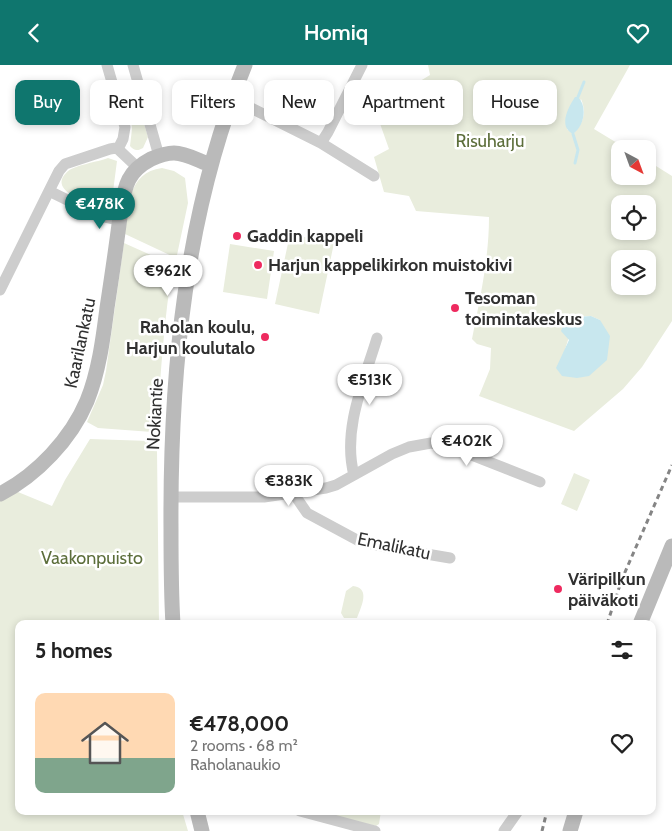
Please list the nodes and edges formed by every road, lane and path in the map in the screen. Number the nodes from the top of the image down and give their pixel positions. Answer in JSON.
{"nodes":[{"id":1,"x":107,"y":65,"type":"edge"},
{"id":2,"x":133,"y":65,"type":"edge"},
{"id":3,"x":245,"y":65,"type":"edge"},
{"id":4,"x":362,"y":65,"type":"edge"},
{"id":5,"x":239,"y":80,"type":"edge"},
{"id":6,"x":254,"y":110,"type":"edge"},
{"id":7,"x":223,"y":125,"type":"edge"},
{"id":8,"x":321,"y":143,"type":"junction"},
{"id":9,"x":118,"y":149,"type":"junction"},
{"id":10,"x":159,"y":156,"type":"junction"},
{"id":11,"x":211,"y":165,"type":"junction"},
{"id":12,"x":137,"y":167,"type":"junction"},
{"id":13,"x":374,"y":176,"type":"dead end"},
{"id":14,"x":49,"y":191,"type":"junction"},
{"id":15,"x":120,"y":220,"type":"junction"},
{"id":16,"x":0,"y":290,"type":"edge"},
{"id":17,"x":377,"y":338,"type":"dead end"},
{"id":18,"x":354,"y":475,"type":"junction"},
{"id":19,"x":540,"y":482,"type":"dead end"},
{"id":20,"x":294,"y":493,"type":"junction"},
{"id":21,"x":0,"y":494,"type":"edge"},
{"id":22,"x":171,"y":497,"type":"junction"},
{"id":23,"x":672,"y":546,"type":"edge"},
{"id":24,"x":450,"y":558,"type":"dead end"},
{"id":25,"x":173,"y":620,"type":"edge"},
{"id":26,"x":642,"y":620,"type":"edge"},
{"id":27,"x":198,"y":815,"type":"edge"},
{"id":28,"x":315,"y":815,"type":"edge"},
{"id":29,"x":515,"y":815,"type":"edge"},
{"id":30,"x":575,"y":815,"type":"edge"},
{"id":31,"x":202,"y":831,"type":"edge"},
{"id":32,"x":374,"y":831,"type":"edge"},
{"id":33,"x":504,"y":831,"type":"edge"},
{"id":34,"x":570,"y":831,"type":"edge"}],
"edges":[{"from":1,"to":9,"type":"street"},
{"from":2,"to":10,"type":"street"},
{"from":3,"to":5,"type":"main road","name":"Nokiantie"},
{"from":4,"to":8,"type":"street"},
{"from":6,"to":8,"type":"street"},
{"from":7,"to":11,"type":"main road","name":"Nokiantie"},
{"from":8,"to":13,"type":"street"},
{"from":9,"to":12,"type":"street"},
{"from":9,"to":14,"type":"street"},
{"from":10,"to":11,"type":"main road"},
{"from":10,"to":12,"type":"main road"},
{"from":11,"to":22,"type":"main road","name":"Nokiantie"},
{"from":12,"to":15,"type":"main road","name":"Kaarilankatu"},
{"from":14,"to":15,"type":"street"},
{"from":14,"to":16,"type":"street"},
{"from":15,"to":21,"type":"main road","name":"Kaarilankatu"},
{"from":17,"to":18,"type":"street"},
{"from":18,"to":19,"type":"street"},
{"from":18,"to":20,"type":"street"},
{"from":20,"to":22,"type":"street"},
{"from":20,"to":24,"type":"street","name":"Emalikatu"},
{"from":22,"to":25,"type":"main road","name":"Nokiantie"},
{"from":23,"to":26,"type":"main road"},
{"from":27,"to":31,"type":"main road"},
{"from":28,"to":32,"type":"street"},
{"from":29,"to":33,"type":"street"},
{"from":30,"to":34,"type":"main road"}]}
